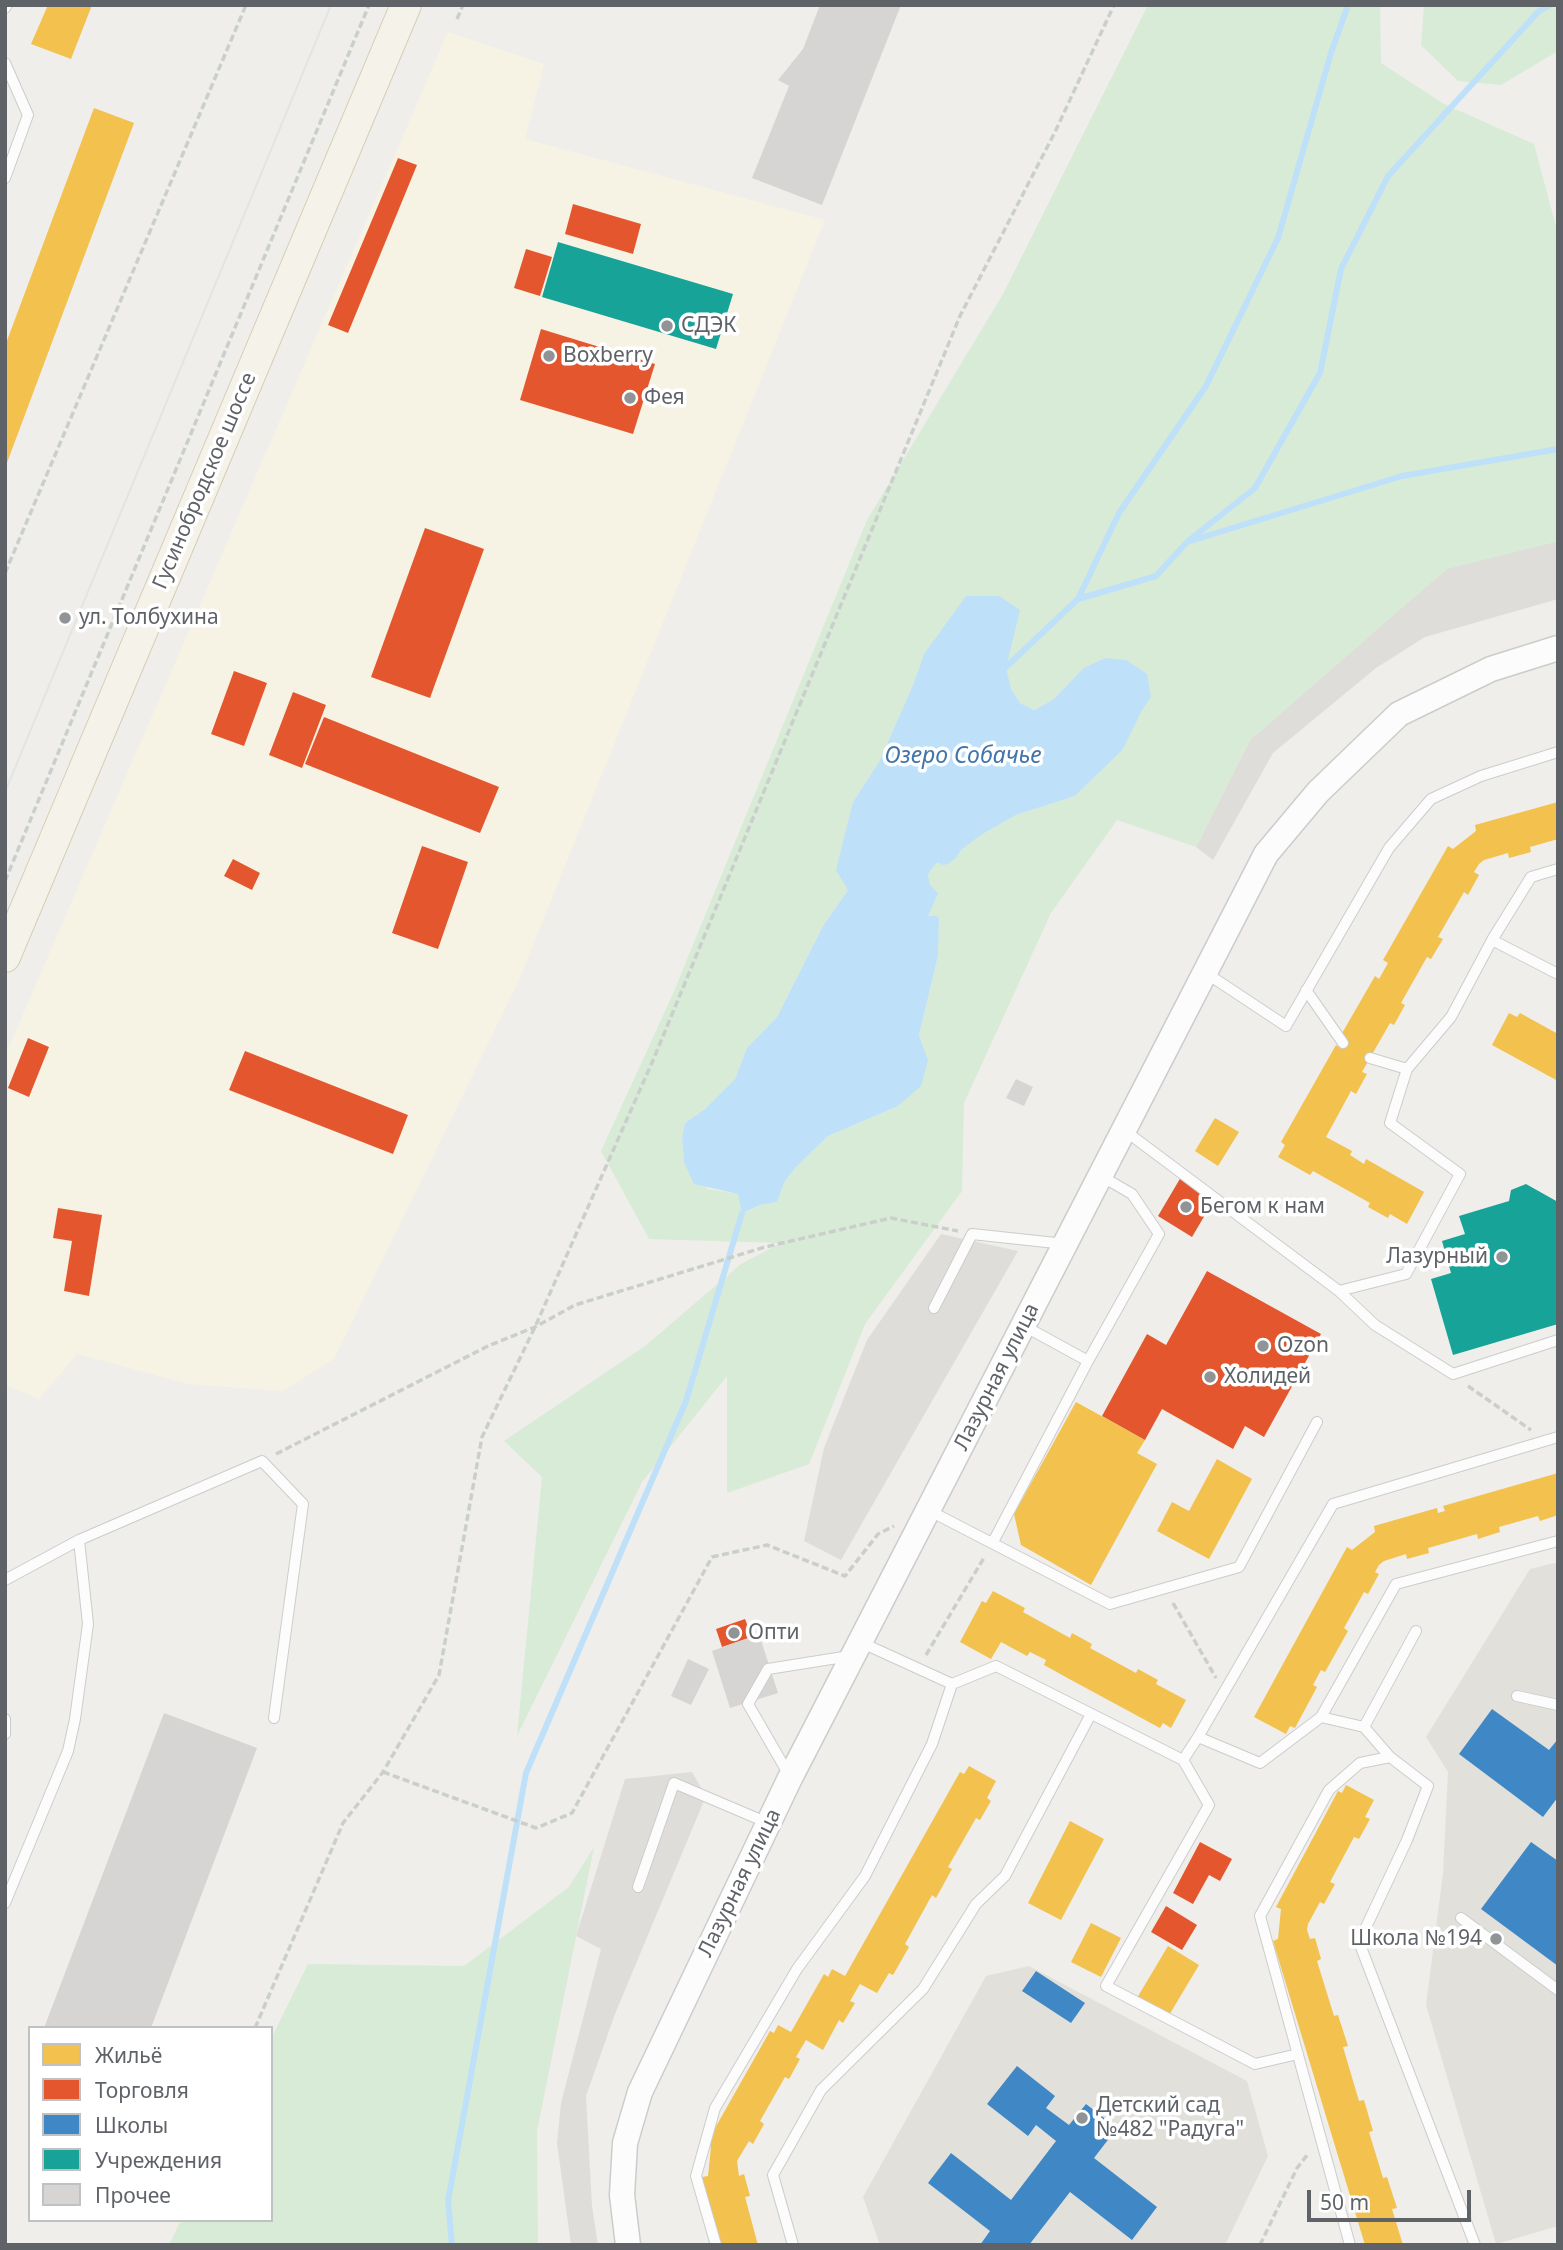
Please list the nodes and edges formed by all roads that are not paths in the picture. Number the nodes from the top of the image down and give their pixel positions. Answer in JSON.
{"nodes":[{"id":1,"x":405,"y":5,"type":"edge"},
{"id":2,"x":5,"y":63,"type":"edge"},
{"id":3,"x":5,"y":178,"type":"edge"},
{"id":4,"x":1558,"y":648,"type":"edge"},
{"id":5,"x":1558,"y":752,"type":"edge"},
{"id":6,"x":1558,"y":869,"type":"edge"},
{"id":7,"x":1492,"y":940,"type":"junction"},
{"id":8,"x":5,"y":957,"type":"edge"},
{"id":9,"x":1205,"y":973,"type":"junction"},
{"id":10,"x":1558,"y":974,"type":"edge"},
{"id":11,"x":1306,"y":990,"type":"junction"},
{"id":12,"x":1343,"y":1042,"type":"dead end"},
{"id":13,"x":1370,"y":1058,"type":"dead end"},
{"id":14,"x":1407,"y":1069,"type":"junction"},
{"id":15,"x":1124,"y":1130,"type":"junction"},
{"id":16,"x":1101,"y":1176,"type":"junction"},
{"id":17,"x":1065,"y":1245,"type":"junction"},
{"id":18,"x":1339,"y":1291,"type":"junction"},
{"id":19,"x":934,"y":1308,"type":"dead end"},
{"id":20,"x":1023,"y":1326,"type":"junction"},
{"id":21,"x":1558,"y":1340,"type":"edge"},
{"id":22,"x":1088,"y":1361,"type":"junction"},
{"id":23,"x":1317,"y":1422,"type":"dead end"},
{"id":24,"x":1558,"y":1437,"type":"edge"},
{"id":25,"x":928,"y":1510,"type":"junction"},
{"id":26,"x":79,"y":1540,"type":"junction"},
{"id":27,"x":1558,"y":1541,"type":"edge"},
{"id":28,"x":993,"y":1542,"type":"junction"},
{"id":29,"x":5,"y":1580,"type":"edge"},
{"id":30,"x":1416,"y":1631,"type":"dead end"},
{"id":31,"x":857,"y":1649,"type":"junction"},
{"id":32,"x":952,"y":1684,"type":"junction"},
{"id":33,"x":1517,"y":1696,"type":"dead end"},
{"id":34,"x":1558,"y":1705,"type":"edge"},
{"id":35,"x":1090,"y":1714,"type":"junction"},
{"id":36,"x":1321,"y":1717,"type":"junction"},
{"id":37,"x":274,"y":1718,"type":"dead end"},
{"id":38,"x":5,"y":1719,"type":"edge"},
{"id":39,"x":1364,"y":1727,"type":"junction"},
{"id":40,"x":5,"y":1734,"type":"edge"},
{"id":41,"x":1198,"y":1737,"type":"junction"},
{"id":42,"x":1390,"y":1757,"type":"junction"},
{"id":43,"x":1183,"y":1760,"type":"junction"},
{"id":44,"x":790,"y":1778,"type":"junction"},
{"id":45,"x":769,"y":1823,"type":"junction"},
{"id":46,"x":638,"y":1887,"type":"dead end"},
{"id":47,"x":5,"y":1903,"type":"edge"},
{"id":48,"x":1461,"y":1918,"type":"dead end"},
{"id":49,"x":1558,"y":1990,"type":"edge"},
{"id":50,"x":1298,"y":2054,"type":"junction"},
{"id":51,"x":628,"y":2245,"type":"edge"},
{"id":52,"x":716,"y":2245,"type":"edge"},
{"id":53,"x":793,"y":2245,"type":"edge"},
{"id":54,"x":1350,"y":2245,"type":"edge"},
{"id":55,"x":1475,"y":2245,"type":"edge"}],
"edges":[{"from":1,"to":8,"type":"main road","name":"Гусинобродское шоссе"},
{"from":2,"to":3,"type":"lane"},
{"from":4,"to":9,"type":"street","name":"Лазурная улица"},
{"from":5,"to":11,"type":"lane"},
{"from":6,"to":7,"type":"lane"},
{"from":7,"to":10,"type":"lane"},
{"from":7,"to":14,"type":"lane"},
{"from":9,"to":11,"type":"lane"},
{"from":9,"to":15,"type":"street","name":"Лазурная улица"},
{"from":11,"to":12,"type":"lane"},
{"from":13,"to":14,"type":"lane"},
{"from":14,"to":18,"type":"lane"},
{"from":15,"to":16,"type":"street","name":"Лазурная улица"},
{"from":15,"to":18,"type":"lane"},
{"from":16,"to":17,"type":"street","name":"Лазурная улица"},
{"from":16,"to":22,"type":"lane"},
{"from":17,"to":19,"type":"lane"},
{"from":17,"to":20,"type":"street","name":"Лазурная улица"},
{"from":18,"to":21,"type":"lane"},
{"from":20,"to":22,"type":"lane"},
{"from":20,"to":25,"type":"street","name":"Лазурная улица"},
{"from":22,"to":28,"type":"lane"},
{"from":23,"to":28,"type":"lane"},
{"from":24,"to":41,"type":"lane"},
{"from":25,"to":28,"type":"lane"},
{"from":25,"to":31,"type":"street","name":"Лазурная улица"},
{"from":26,"to":29,"type":"lane"},
{"from":26,"to":37,"type":"lane"},
{"from":26,"to":47,"type":"lane"},
{"from":27,"to":36,"type":"lane"},
{"from":30,"to":39,"type":"lane"},
{"from":31,"to":32,"type":"lane"},
{"from":31,"to":44,"type":"street","name":"Лазурная улица"},
{"from":31,"to":44,"type":"lane"},
{"from":32,"to":35,"type":"lane"},
{"from":32,"to":52,"type":"lane"},
{"from":33,"to":34,"type":"lane"},
{"from":35,"to":43,"type":"lane"},
{"from":35,"to":53,"type":"lane"},
{"from":36,"to":39,"type":"lane"},
{"from":36,"to":41,"type":"lane"},
{"from":38,"to":40,"type":"lane"},
{"from":39,"to":42,"type":"lane"},
{"from":41,"to":43,"type":"lane"},
{"from":42,"to":50,"type":"lane"},
{"from":42,"to":55,"type":"lane"},
{"from":43,"to":50,"type":"lane"},
{"from":44,"to":45,"type":"street","name":"Лазурная улица"},
{"from":45,"to":46,"type":"lane"},
{"from":45,"to":51,"type":"street","name":"Лазурная улица"},
{"from":48,"to":49,"type":"lane"},
{"from":50,"to":54,"type":"lane"}]}
